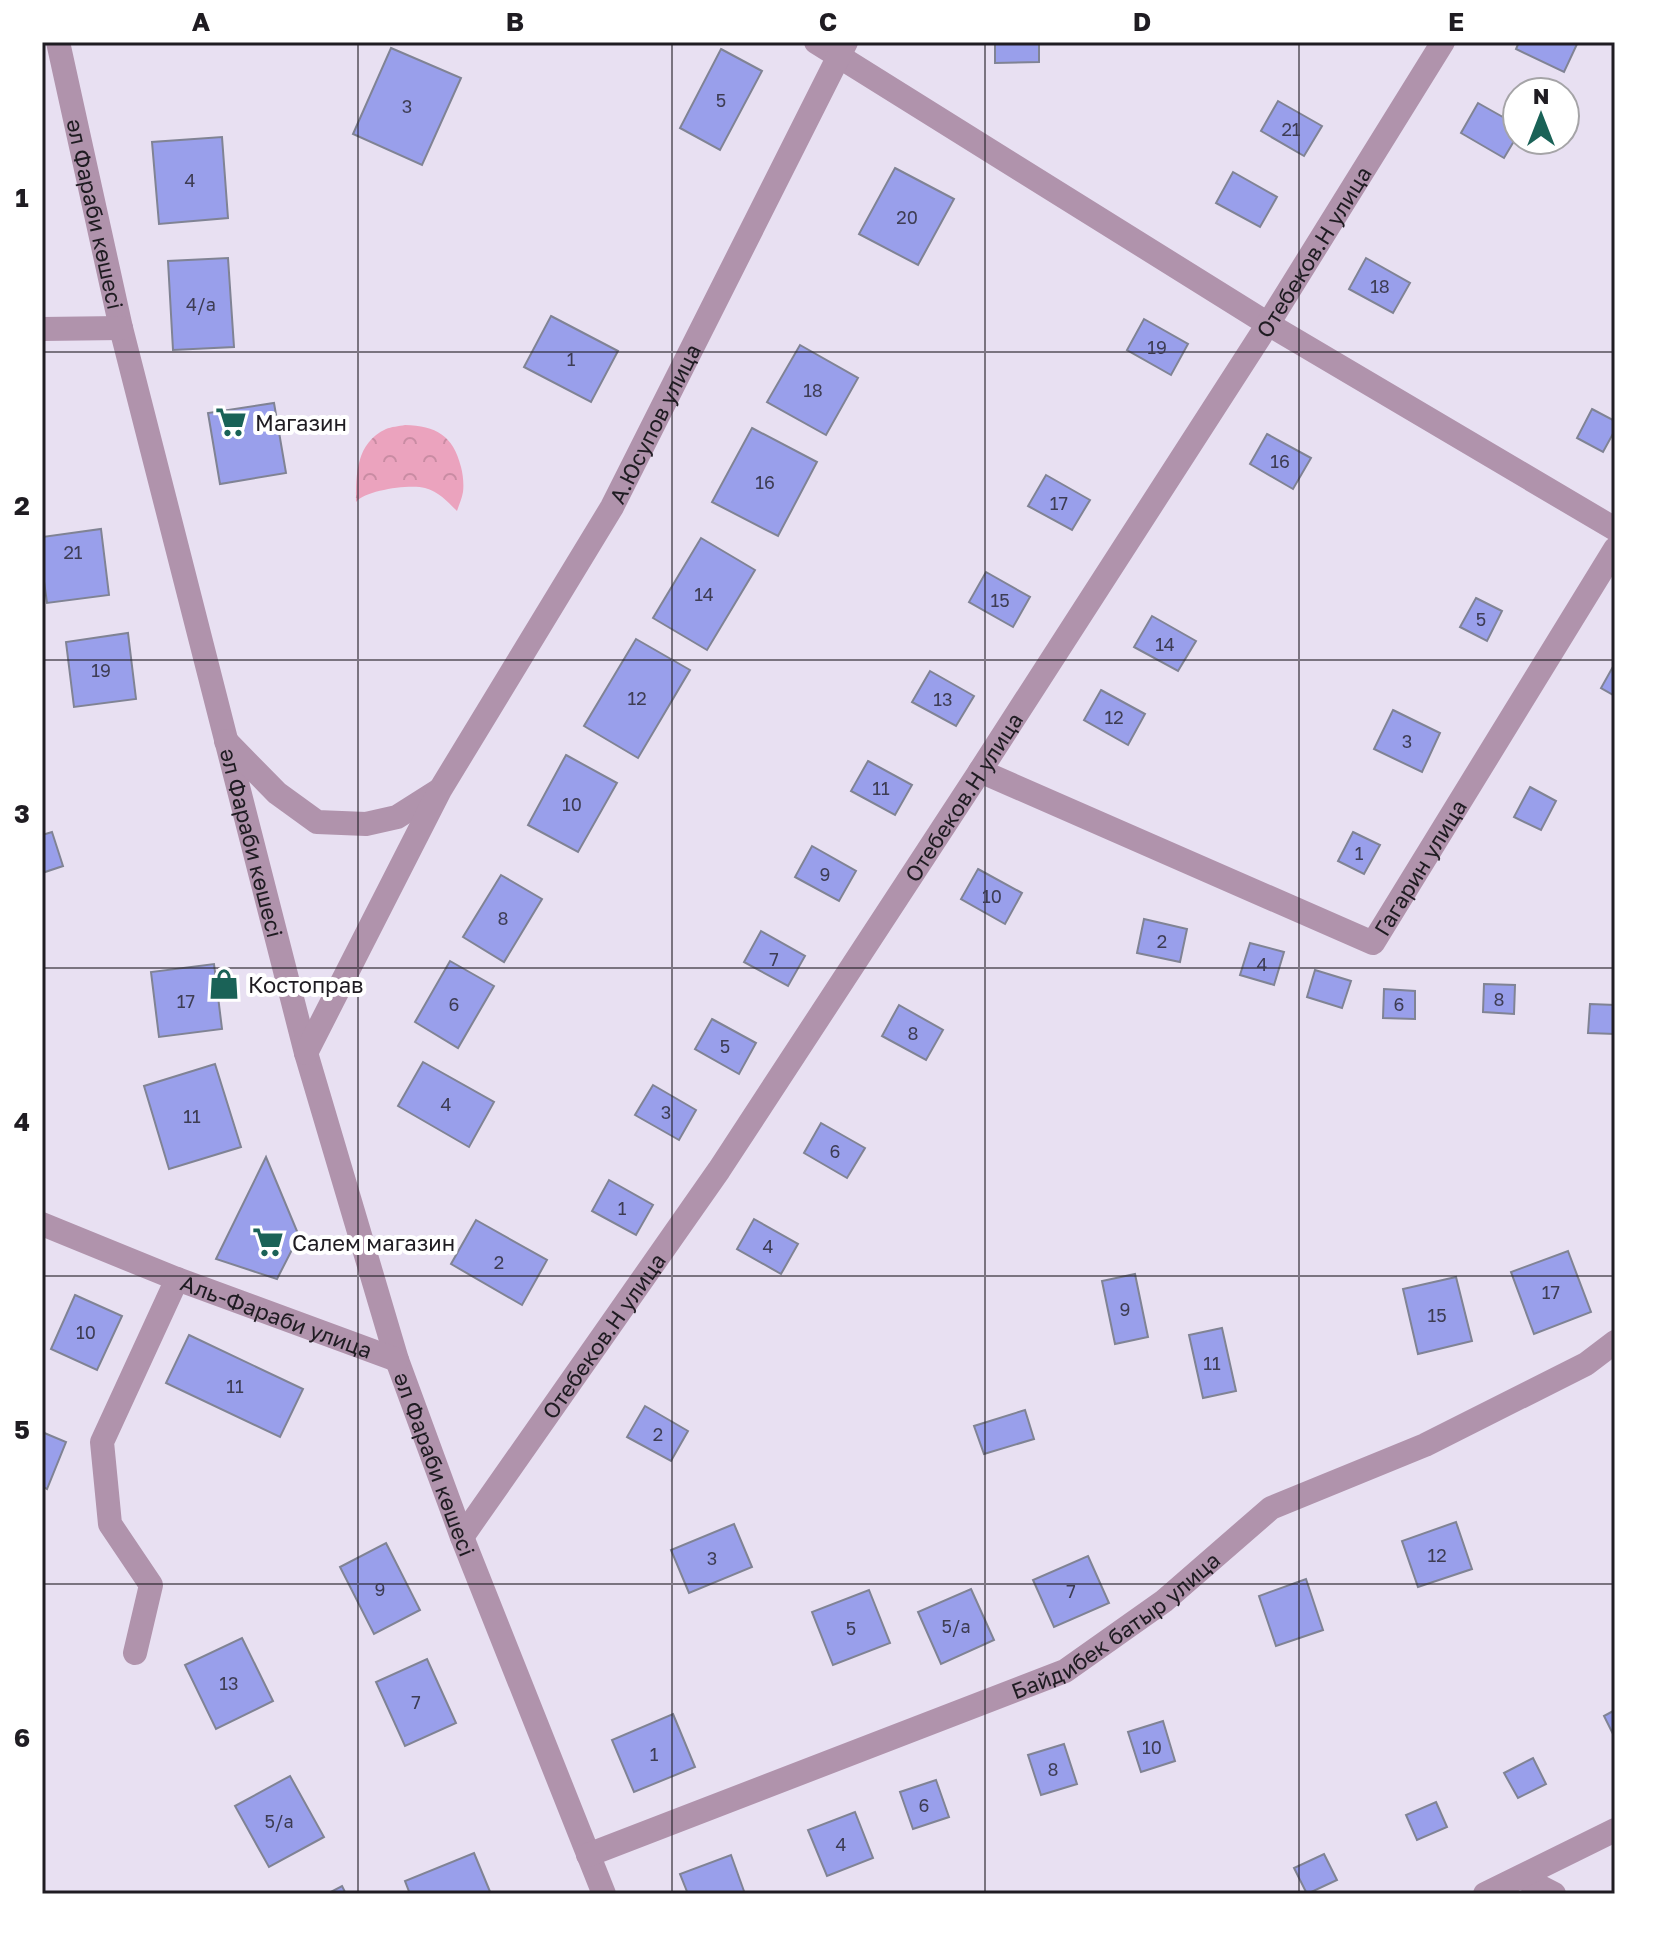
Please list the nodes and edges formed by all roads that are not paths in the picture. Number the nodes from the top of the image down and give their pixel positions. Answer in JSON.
{"nodes":[{"id":1,"x":58,"y":42,"type":"edge"},
{"id":2,"x":816,"y":42,"type":"edge"},
{"id":3,"x":1443,"y":42,"type":"edge"},
{"id":4,"x":842,"y":49,"type":"edge"},
{"id":5,"x":1268,"y":324,"type":"junction"},
{"id":6,"x":121,"y":328,"type":"junction"},
{"id":7,"x":42,"y":329,"type":"edge"},
{"id":8,"x":1615,"y":529,"type":"edge"},
{"id":9,"x":1615,"y":549,"type":"edge"},
{"id":10,"x":226,"y":740,"type":"junction"},
{"id":11,"x":980,"y":771,"type":"junction"},
{"id":12,"x":440,"y":790,"type":"junction"},
{"id":13,"x":306,"y":1053,"type":"junction"},
{"id":14,"x":42,"y":1224,"type":"edge"},
{"id":15,"x":177,"y":1279,"type":"junction"},
{"id":16,"x":1615,"y":1342,"type":"edge"},
{"id":17,"x":397,"y":1360,"type":"junction"},
{"id":18,"x":462,"y":1537,"type":"junction"},
{"id":19,"x":135,"y":1653,"type":"dead end"},
{"id":20,"x":1615,"y":1830,"type":"edge"},
{"id":21,"x":588,"y":1855,"type":"junction"},
{"id":22,"x":1521,"y":1877,"type":"junction"},
{"id":23,"x":604,"y":1894,"type":"edge"},
{"id":24,"x":1485,"y":1894,"type":"edge"},
{"id":25,"x":1554,"y":1894,"type":"edge"}],
"edges":[{"from":1,"to":6,"type":"street","name":"әл Фараби көшесі"},
{"from":2,"to":4,"type":"street"},
{"from":3,"to":5,"type":"street","name":"Отебеков.Н улица"},
{"from":4,"to":5,"type":"street"},
{"from":4,"to":12,"type":"street","name":"А.Юсупов улица"},
{"from":5,"to":8,"type":"street"},
{"from":5,"to":11,"type":"street","name":"Отебеков.Н улица"},
{"from":6,"to":7,"type":"street"},
{"from":6,"to":10,"type":"street","name":"әл Фараби көшесі"},
{"from":9,"to":11,"type":"street","name":"Гагарин улица"},
{"from":10,"to":12,"type":"street","name":"А.Юсупов улица"},
{"from":10,"to":13,"type":"street","name":"әл Фараби көшесі"},
{"from":11,"to":18,"type":"street","name":"Отебеков.Н улица"},
{"from":12,"to":13,"type":"street","name":"А.Юсупов улица"},
{"from":13,"to":17,"type":"street","name":"әл Фараби көшесі"},
{"from":14,"to":15,"type":"street"},
{"from":15,"to":17,"type":"street","name":"Аль-Фараби улица"},
{"from":15,"to":19,"type":"street","name":"Аль-Фараби улица"},
{"from":16,"to":21,"type":"street","name":"Байдибек батыр улица"},
{"from":17,"to":18,"type":"street","name":"әл Фараби көшесі"},
{"from":18,"to":21,"type":"street","name":"әл Фараби көшесі"},
{"from":20,"to":22,"type":"street"},
{"from":21,"to":23,"type":"street","name":"әл Фараби көшесі"},
{"from":22,"to":24,"type":"street"},
{"from":22,"to":25,"type":"street"}]}
